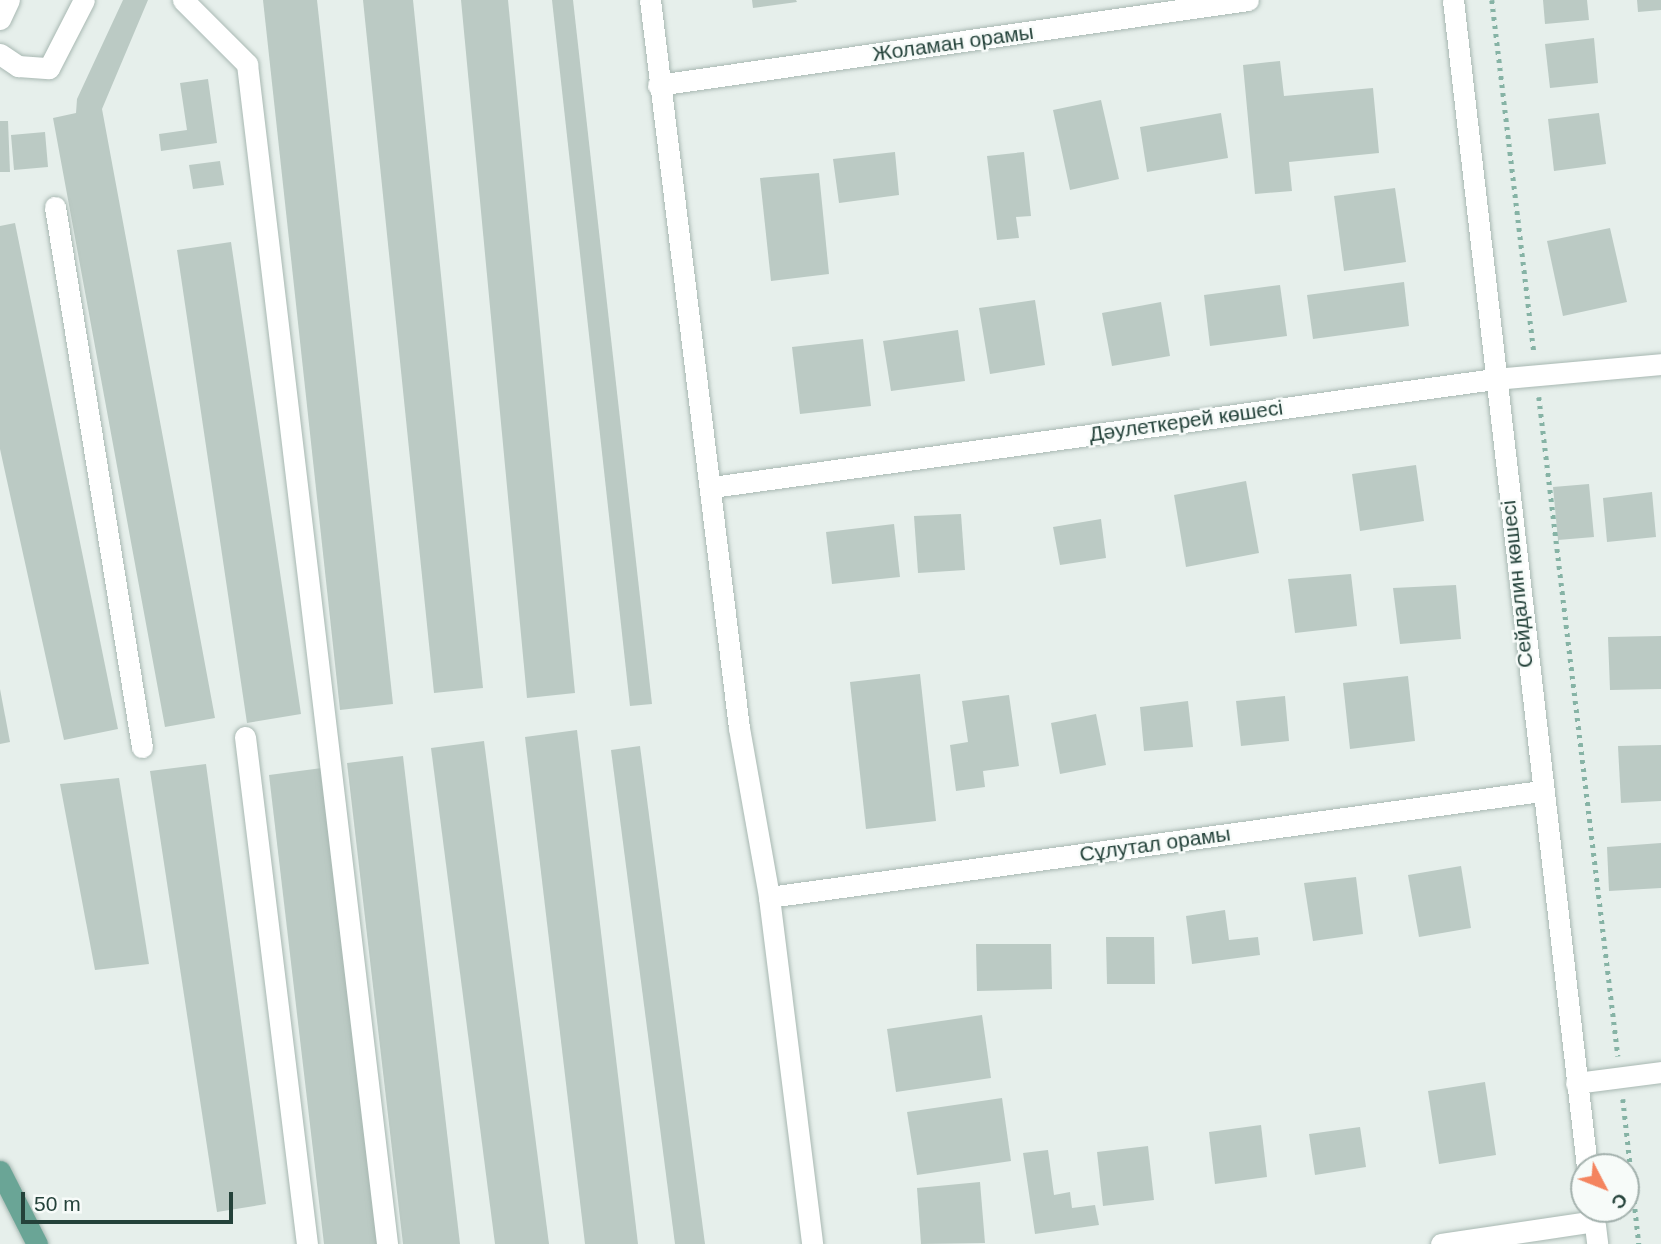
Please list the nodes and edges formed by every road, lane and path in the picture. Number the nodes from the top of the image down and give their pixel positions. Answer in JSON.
{"nodes":[{"id":1,"x":9,"y":0,"type":"edge"},
{"id":2,"x":84,"y":0,"type":"edge"},
{"id":3,"x":183,"y":0,"type":"edge"},
{"id":4,"x":650,"y":0,"type":"edge"},
{"id":5,"x":1248,"y":0,"type":"edge"},
{"id":6,"x":1453,"y":0,"type":"edge"},
{"id":7,"x":1492,"y":0,"type":"edge"},
{"id":8,"x":0,"y":19,"type":"edge"},
{"id":9,"x":0,"y":54,"type":"edge"},
{"id":10,"x":659,"y":85,"type":"junction"},
{"id":11,"x":55,"y":206,"type":"dead end"},
{"id":12,"x":1661,"y":364,"type":"edge"},
{"id":13,"x":1536,"y":375,"type":"junction"},
{"id":14,"x":1494,"y":379,"type":"junction"},
{"id":15,"x":712,"y":487,"type":"junction"},
{"id":16,"x":245,"y":737,"type":"dead end"},
{"id":17,"x":142,"y":747,"type":"dead end"},
{"id":18,"x":1541,"y":791,"type":"junction"},
{"id":19,"x":769,"y":897,"type":"junction"},
{"id":20,"x":1661,"y":1072,"type":"edge"},
{"id":21,"x":1621,"y":1077,"type":"junction"},
{"id":22,"x":1576,"y":1083,"type":"junction"},
{"id":23,"x":1585,"y":1153,"type":"edge"},
{"id":24,"x":0,"y":1171,"type":"edge"},
{"id":25,"x":1570,"y":1219,"type":"edge"},
{"id":26,"x":1594,"y":1223,"type":"edge"},
{"id":27,"x":37,"y":1244,"type":"edge"},
{"id":28,"x":307,"y":1244,"type":"edge"},
{"id":29,"x":387,"y":1244,"type":"edge"},
{"id":30,"x":812,"y":1244,"type":"edge"},
{"id":31,"x":1441,"y":1244,"type":"edge"},
{"id":32,"x":1597,"y":1244,"type":"edge"},
{"id":33,"x":1639,"y":1244,"type":"edge"}],
"edges":[{"from":1,"to":8,"type":"street"},
{"from":2,"to":9,"type":"street"},
{"from":3,"to":29,"type":"street"},
{"from":4,"to":10,"type":"street"},
{"from":5,"to":10,"type":"street","name":"Жоламан орамы"},
{"from":6,"to":14,"type":"street","name":"Сейдалин көшесі"},
{"from":7,"to":13,"type":"path"},
{"from":10,"to":15,"type":"street"},
{"from":11,"to":17,"type":"street"},
{"from":12,"to":13,"type":"street","name":"Дәулеткерей көшесі"},
{"from":13,"to":14,"type":"street","name":"Дәулеткерей көшесі"},
{"from":13,"to":21,"type":"path"},
{"from":14,"to":15,"type":"street","name":"Дәулеткерей көшесі"},
{"from":14,"to":18,"type":"street","name":"Сейдалин көшесі"},
{"from":15,"to":19,"type":"street"},
{"from":16,"to":28,"type":"street"},
{"from":18,"to":19,"type":"street","name":"Сұлутал орамы"},
{"from":18,"to":22,"type":"street","name":"Сейдалин көшесі"},
{"from":19,"to":30,"type":"street"},
{"from":20,"to":21,"type":"street"},
{"from":21,"to":22,"type":"street"},
{"from":21,"to":33,"type":"path"},
{"from":22,"to":23,"type":"street","name":"Сейдалин көшесі"},
{"from":24,"to":27,"type":"main road"},
{"from":25,"to":31,"type":"street"},
{"from":26,"to":32,"type":"street"}]}
